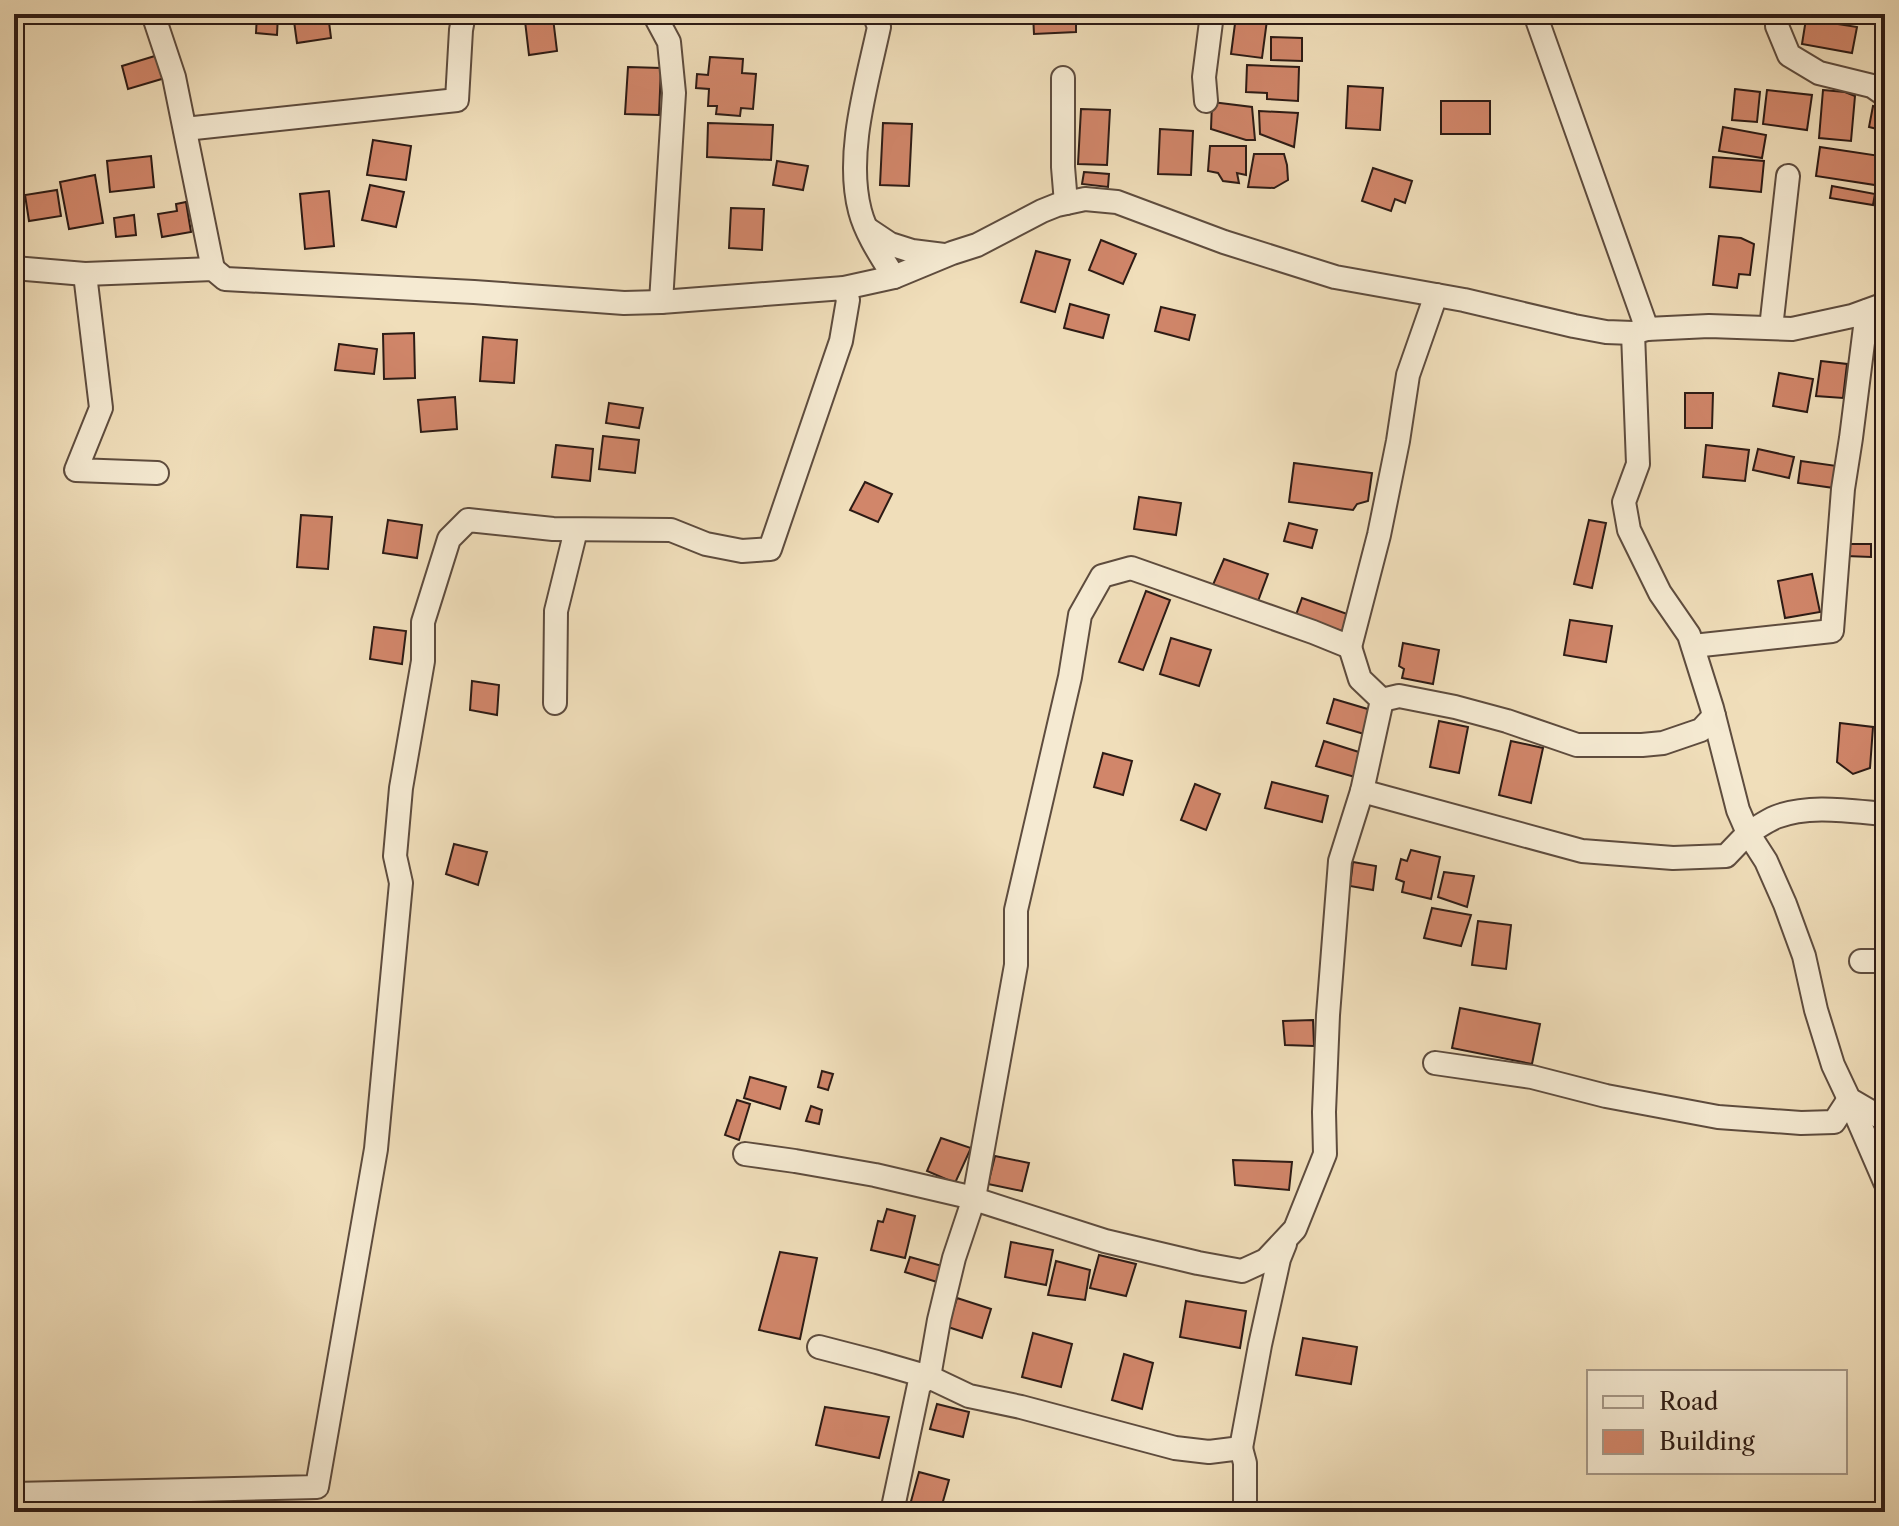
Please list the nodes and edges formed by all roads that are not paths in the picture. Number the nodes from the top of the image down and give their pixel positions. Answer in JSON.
{"nodes":[{"id":1,"x":153,"y":14,"type":"edge"},
{"id":2,"x":464,"y":14,"type":"edge"},
{"id":3,"x":654,"y":14,"type":"edge"},
{"id":4,"x":874,"y":14,"type":"edge"},
{"id":5,"x":1212,"y":14,"type":"edge"},
{"id":6,"x":1535,"y":14,"type":"edge"},
{"id":7,"x":1778,"y":14,"type":"edge"},
{"id":8,"x":1063,"y":78,"type":"dead end"},
{"id":9,"x":1885,"y":95,"type":"edge"},
{"id":10,"x":1206,"y":101,"type":"dead end"},
{"id":11,"x":185,"y":129,"type":"junction"},
{"id":12,"x":1788,"y":176,"type":"dead end"},
{"id":13,"x":1066,"y":203,"type":"junction"},
{"id":14,"x":868,"y":229,"type":"junction"},
{"id":15,"x":946,"y":256,"type":"junction"},
{"id":16,"x":14,"y":268,"type":"edge"},
{"id":17,"x":213,"y":269,"type":"junction"},
{"id":18,"x":85,"y":274,"type":"junction"},
{"id":19,"x":894,"y":277,"type":"junction"},
{"id":20,"x":844,"y":288,"type":"junction"},
{"id":21,"x":1436,"y":295,"type":"junction"},
{"id":22,"x":661,"y":302,"type":"junction"},
{"id":23,"x":1876,"y":307,"type":"edge"},
{"id":24,"x":1771,"y":328,"type":"junction"},
{"id":25,"x":1640,"y":331,"type":"junction"},
{"id":26,"x":157,"y":473,"type":"dead end"},
{"id":27,"x":576,"y":530,"type":"junction"},
{"id":28,"x":1693,"y":646,"type":"junction"},
{"id":29,"x":1350,"y":647,"type":"junction"},
{"id":30,"x":1382,"y":700,"type":"junction"},
{"id":31,"x":555,"y":703,"type":"dead end"},
{"id":32,"x":1714,"y":716,"type":"junction"},
{"id":33,"x":1362,"y":791,"type":"junction"},
{"id":34,"x":1885,"y":814,"type":"edge"},
{"id":35,"x":1748,"y":833,"type":"junction"},
{"id":36,"x":1861,"y":961,"type":"dead end"},
{"id":37,"x":1885,"y":961,"type":"edge"},
{"id":38,"x":1435,"y":1063,"type":"dead end"},
{"id":39,"x":1849,"y":1099,"type":"junction"},
{"id":40,"x":1885,"y":1120,"type":"edge"},
{"id":41,"x":745,"y":1154,"type":"dead end"},
{"id":42,"x":1885,"y":1182,"type":"edge"},
{"id":43,"x":974,"y":1198,"type":"junction"},
{"id":44,"x":1289,"y":1236,"type":"junction"},
{"id":45,"x":819,"y":1347,"type":"dead end"},
{"id":46,"x":929,"y":1377,"type":"junction"},
{"id":47,"x":1241,"y":1448,"type":"junction"},
{"id":48,"x":14,"y":1494,"type":"edge"},
{"id":49,"x":892,"y":1512,"type":"edge"},
{"id":50,"x":1245,"y":1512,"type":"edge"}],
"edges":[{"from":1,"to":11,"type":"street"},
{"from":2,"to":11,"type":"street"},
{"from":3,"to":22,"type":"street"},
{"from":4,"to":14,"type":"street"},
{"from":5,"to":10,"type":"street"},
{"from":6,"to":25,"type":"street"},
{"from":7,"to":9,"type":"street"},
{"from":8,"to":13,"type":"street"},
{"from":11,"to":17,"type":"street"},
{"from":12,"to":24,"type":"street"},
{"from":13,"to":15,"type":"street"},
{"from":13,"to":21,"type":"street"},
{"from":14,"to":15,"type":"street"},
{"from":14,"to":19,"type":"street"},
{"from":15,"to":19,"type":"street"},
{"from":16,"to":18,"type":"street"},
{"from":17,"to":18,"type":"street"},
{"from":17,"to":22,"type":"street"},
{"from":18,"to":26,"type":"street"},
{"from":19,"to":20,"type":"street"},
{"from":20,"to":22,"type":"street"},
{"from":20,"to":27,"type":"street"},
{"from":21,"to":25,"type":"street"},
{"from":21,"to":29,"type":"street"},
{"from":23,"to":24,"type":"street"},
{"from":23,"to":28,"type":"street"},
{"from":24,"to":25,"type":"street"},
{"from":25,"to":28,"type":"street"},
{"from":27,"to":31,"type":"street"},
{"from":27,"to":48,"type":"street"},
{"from":28,"to":32,"type":"street"},
{"from":29,"to":30,"type":"street"},
{"from":29,"to":43,"type":"street"},
{"from":30,"to":32,"type":"street"},
{"from":30,"to":33,"type":"street"},
{"from":32,"to":35,"type":"street"},
{"from":33,"to":35,"type":"street"},
{"from":33,"to":44,"type":"street"},
{"from":34,"to":35,"type":"street"},
{"from":35,"to":39,"type":"street"},
{"from":36,"to":37,"type":"street"},
{"from":38,"to":39,"type":"street"},
{"from":39,"to":40,"type":"street"},
{"from":39,"to":42,"type":"street"},
{"from":41,"to":43,"type":"street"},
{"from":43,"to":44,"type":"street"},
{"from":43,"to":46,"type":"street"},
{"from":44,"to":47,"type":"street"},
{"from":45,"to":46,"type":"street"},
{"from":46,"to":47,"type":"street"},
{"from":46,"to":49,"type":"street"},
{"from":47,"to":50,"type":"street"}]}
